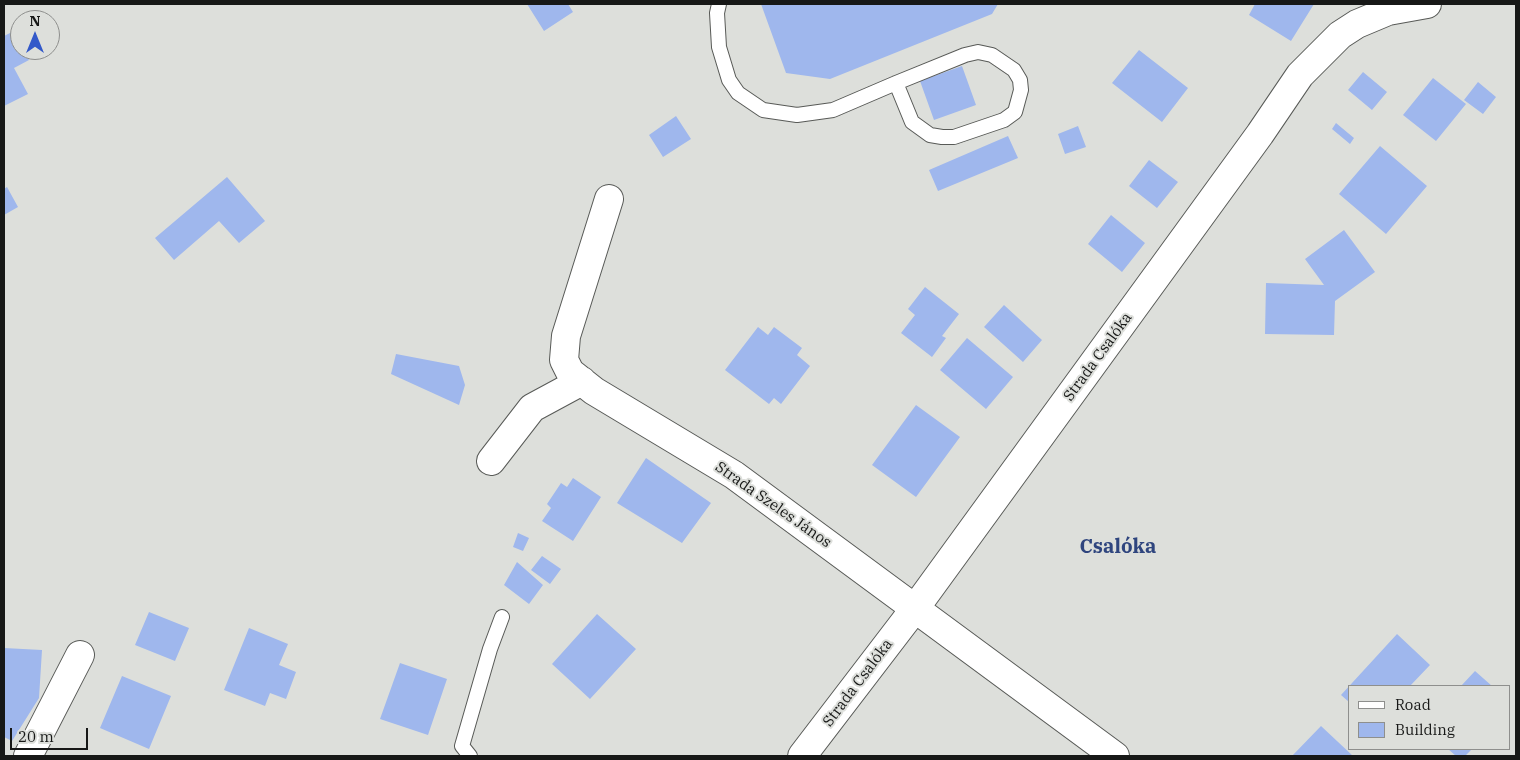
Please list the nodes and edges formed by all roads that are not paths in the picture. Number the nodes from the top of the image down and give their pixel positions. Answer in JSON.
{"nodes":[{"id":1,"x":719,"y":4,"type":"edge"},
{"id":2,"x":1427,"y":4,"type":"edge"},
{"id":3,"x":896,"y":83,"type":"junction"},
{"id":4,"x":609,"y":198,"type":"dead end"},
{"id":5,"x":582,"y":381,"type":"junction"},
{"id":6,"x":491,"y":461,"type":"dead end"},
{"id":7,"x":916,"y":608,"type":"junction"},
{"id":8,"x":502,"y":617,"type":"dead end"},
{"id":9,"x":80,"y":655,"type":"dead end"},
{"id":10,"x":28,"y":756,"type":"edge"},
{"id":11,"x":470,"y":756,"type":"edge"},
{"id":12,"x":802,"y":756,"type":"edge"},
{"id":13,"x":1115,"y":756,"type":"edge"}],
"edges":[{"from":1,"to":3,"type":"lane"},
{"from":2,"to":7,"type":"street","name":"Strada Csalóka"},
{"from":3,"to":3,"type":"lane"},
{"from":4,"to":5,"type":"street","name":"Strada Szeles János"},
{"from":5,"to":6,"type":"street"},
{"from":5,"to":7,"type":"street","name":"Strada Szeles János"},
{"from":7,"to":12,"type":"street","name":"Strada Csalóka"},
{"from":7,"to":13,"type":"street","name":"Strada Szeles János"},
{"from":8,"to":11,"type":"lane"},
{"from":9,"to":10,"type":"street"}]}
